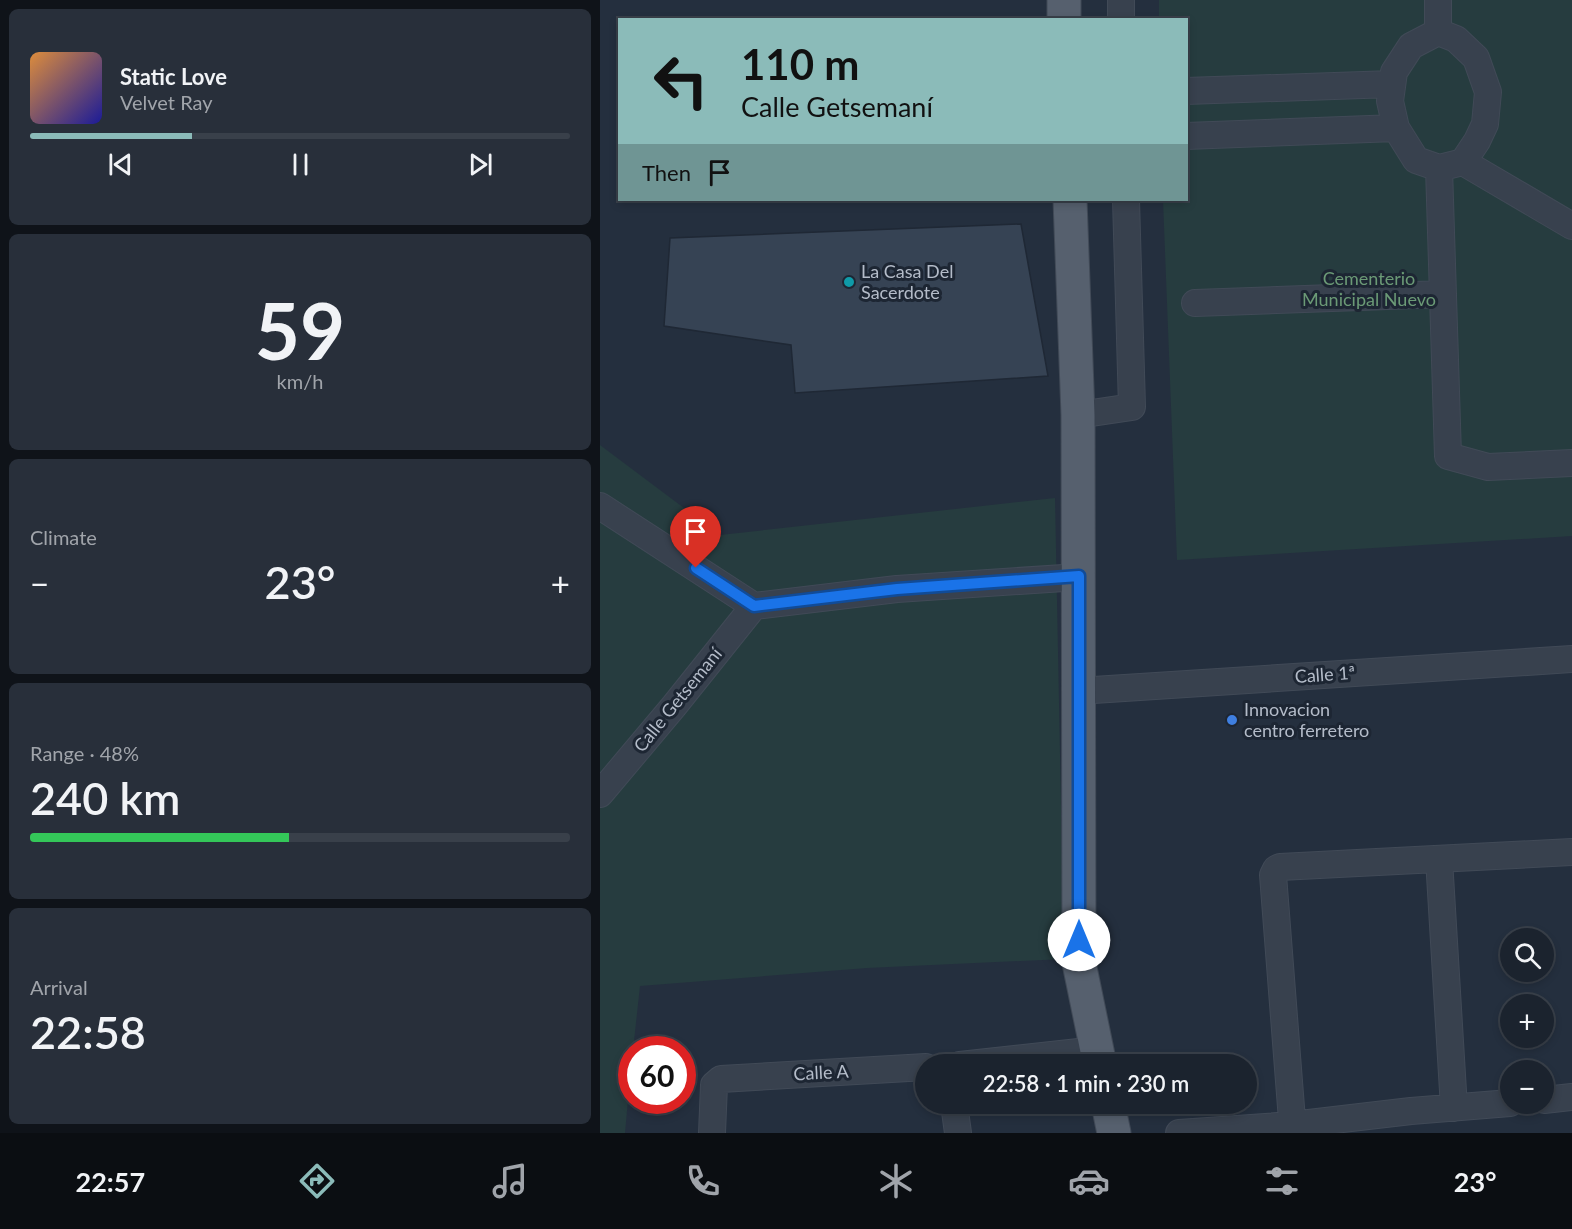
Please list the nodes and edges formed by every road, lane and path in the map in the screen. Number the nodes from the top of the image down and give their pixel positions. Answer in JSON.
{"nodes":[{"id":1,"x":1064,"y":0,"type":"edge"},
{"id":2,"x":1121,"y":0,"type":"edge"},
{"id":3,"x":1438,"y":0,"type":"edge"},
{"id":4,"x":1064,"y":18,"type":"edge"},
{"id":5,"x":1121,"y":18,"type":"edge"},
{"id":6,"x":1438,"y":32,"type":"junction"},
{"id":7,"x":1392,"y":84,"type":"junction"},
{"id":8,"x":1188,"y":91,"type":"edge"},
{"id":9,"x":1396,"y":128,"type":"junction"},
{"id":10,"x":1188,"y":136,"type":"edge"},
{"id":11,"x":1463,"y":162,"type":"junction"},
{"id":12,"x":1439,"y":168,"type":"junction"},
{"id":13,"x":1070,"y":201,"type":"edge"},
{"id":14,"x":1126,"y":201,"type":"edge"},
{"id":15,"x":1572,"y":226,"type":"edge"},
{"id":16,"x":1443,"y":294,"type":"junction"},
{"id":17,"x":1195,"y":303,"type":"dead end"},
{"id":18,"x":1078,"y":414,"type":"junction"},
{"id":19,"x":1572,"y":463,"type":"edge"},
{"id":20,"x":600,"y":506,"type":"edge"},
{"id":21,"x":1079,"y":576,"type":"junction"},
{"id":22,"x":754,"y":606,"type":"junction"},
{"id":23,"x":1572,"y":659,"type":"edge"},
{"id":24,"x":1078,"y":691,"type":"junction"},
{"id":25,"x":600,"y":794,"type":"edge"},
{"id":26,"x":1572,"y":852,"type":"edge"},
{"id":27,"x":1439,"y":859,"type":"junction"},
{"id":28,"x":1097,"y":1054,"type":"edge"},
{"id":29,"x":915,"y":1068,"type":"edge"},
{"id":30,"x":1572,"y":1097,"type":"edge"},
{"id":31,"x":1554,"y":1099,"type":"edge"},
{"id":32,"x":1500,"y":1104,"type":"edge"},
{"id":33,"x":1454,"y":1108,"type":"junction"},
{"id":34,"x":955,"y":1114,"type":"edge"},
{"id":35,"x":1110,"y":1114,"type":"edge"},
{"id":36,"x":1412,"y":1122,"type":"edge"},
{"id":37,"x":1293,"y":1129,"type":"edge"},
{"id":38,"x":712,"y":1133,"type":"edge"},
{"id":39,"x":958,"y":1133,"type":"edge"},
{"id":40,"x":1114,"y":1133,"type":"edge"},
{"id":41,"x":1179,"y":1133,"type":"edge"}],
"edges":[{"from":1,"to":4,"type":"main road"},
{"from":2,"to":5,"type":"street"},
{"from":3,"to":6,"type":"street"},
{"from":6,"to":7,"type":"street"},
{"from":6,"to":11,"type":"street"},
{"from":7,"to":8,"type":"street"},
{"from":7,"to":9,"type":"street"},
{"from":9,"to":10,"type":"street"},
{"from":9,"to":12,"type":"street"},
{"from":11,"to":12,"type":"street"},
{"from":11,"to":15,"type":"street"},
{"from":12,"to":16,"type":"street"},
{"from":13,"to":18,"type":"main road"},
{"from":14,"to":18,"type":"street"},
{"from":16,"to":17,"type":"street"},
{"from":16,"to":19,"type":"street"},
{"from":18,"to":21,"type":"main road"},
{"from":20,"to":22,"type":"street"},
{"from":21,"to":22,"type":"street"},
{"from":21,"to":24,"type":"main road"},
{"from":22,"to":25,"type":"street","name":"Calle Getsemaní"},
{"from":23,"to":24,"type":"street","name":"Calle 1ª"},
{"from":24,"to":28,"type":"main road"},
{"from":26,"to":27,"type":"street"},
{"from":27,"to":33,"type":"street"},
{"from":27,"to":37,"type":"street"},
{"from":29,"to":38,"type":"street","name":"Calle A"},
{"from":30,"to":31,"type":"street"},
{"from":32,"to":33,"type":"street"},
{"from":33,"to":36,"type":"street"},
{"from":34,"to":39,"type":"street"},
{"from":35,"to":40,"type":"main road"},
{"from":36,"to":37,"type":"street"},
{"from":37,"to":41,"type":"street"}]}
